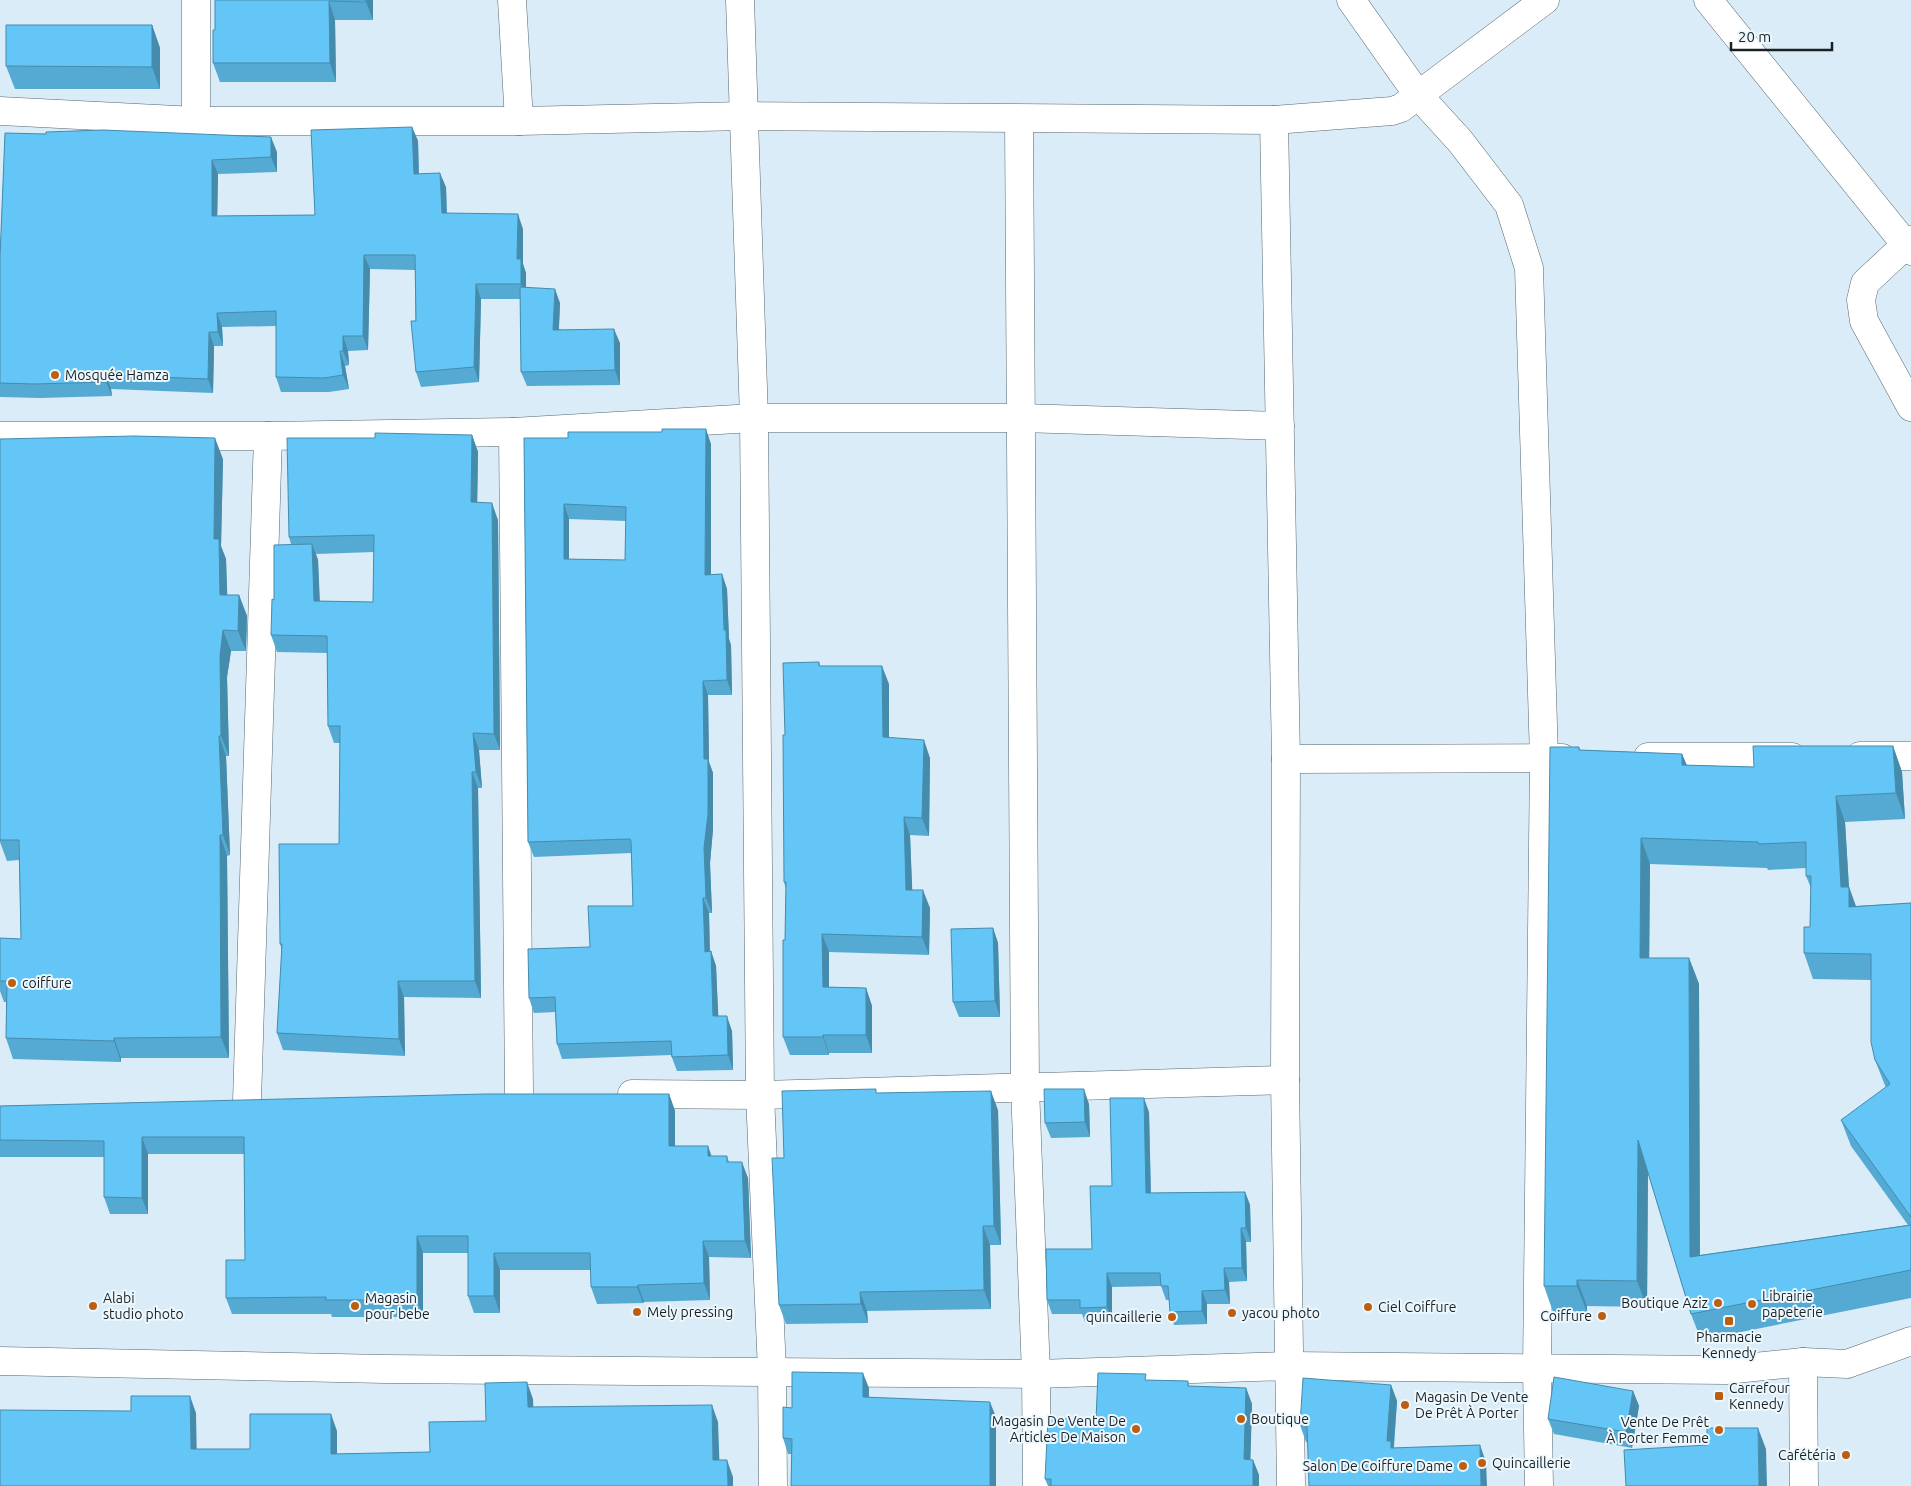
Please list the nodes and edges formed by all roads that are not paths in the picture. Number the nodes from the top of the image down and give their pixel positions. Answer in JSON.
{"nodes":[{"id":1,"x":196,"y":0,"type":"edge"},
{"id":2,"x":512,"y":0,"type":"edge"},
{"id":3,"x":740,"y":0,"type":"edge"},
{"id":4,"x":1352,"y":0,"type":"edge"},
{"id":5,"x":1545,"y":0,"type":"edge"},
{"id":6,"x":1708,"y":0,"type":"edge"},
{"id":7,"x":1418,"y":95,"type":"junction"},
{"id":8,"x":0,"y":111,"type":"edge"},
{"id":9,"x":745,"y":116,"type":"junction"},
{"id":10,"x":1019,"y":119,"type":"junction"},
{"id":11,"x":1274,"y":120,"type":"junction"},
{"id":12,"x":196,"y":121,"type":"junction"},
{"id":13,"x":519,"y":121,"type":"junction"},
{"id":14,"x":1909,"y":245,"type":"edge"},
{"id":15,"x":1911,"y":407,"type":"edge"},
{"id":16,"x":754,"y":418,"type":"junction"},
{"id":17,"x":1021,"y":418,"type":"junction"},
{"id":18,"x":1280,"y":426,"type":"junction"},
{"id":19,"x":513,"y":432,"type":"junction"},
{"id":20,"x":0,"y":436,"type":"edge"},
{"id":21,"x":268,"y":436,"type":"junction"},
{"id":22,"x":1911,"y":756,"type":"edge"},
{"id":23,"x":1544,"y":758,"type":"junction"},
{"id":24,"x":1584,"y":758,"type":"edge"},
{"id":25,"x":1623,"y":758,"type":"edge"},
{"id":26,"x":1286,"y":759,"type":"junction"},
{"id":27,"x":1285,"y":1080,"type":"junction"},
{"id":28,"x":1025,"y":1087,"type":"junction"},
{"id":29,"x":519,"y":1094,"type":"junction"},
{"id":30,"x":548,"y":1094,"type":"edge"},
{"id":31,"x":606,"y":1094,"type":"edge"},
{"id":32,"x":490,"y":1095,"type":"edge"},
{"id":33,"x":760,"y":1095,"type":"junction"},
{"id":34,"x":276,"y":1100,"type":"edge"},
{"id":35,"x":247,"y":1101,"type":"junction"},
{"id":36,"x":218,"y":1102,"type":"edge"},
{"id":37,"x":1911,"y":1341,"type":"edge"},
{"id":38,"x":0,"y":1360,"type":"edge"},
{"id":39,"x":1802,"y":1362,"type":"junction"},
{"id":40,"x":1290,"y":1366,"type":"junction"},
{"id":41,"x":1537,"y":1369,"type":"junction"},
{"id":42,"x":772,"y":1371,"type":"junction"},
{"id":43,"x":1036,"y":1374,"type":"junction"},
{"id":44,"x":773,"y":1486,"type":"edge"},
{"id":45,"x":1037,"y":1486,"type":"edge"},
{"id":46,"x":1291,"y":1486,"type":"edge"},
{"id":47,"x":1539,"y":1486,"type":"edge"},
{"id":48,"x":1804,"y":1486,"type":"edge"}],
"edges":[{"from":1,"to":12,"type":"street"},
{"from":2,"to":13,"type":"street"},
{"from":3,"to":9,"type":"street"},
{"from":4,"to":7,"type":"street"},
{"from":5,"to":7,"type":"street"},
{"from":6,"to":14,"type":"street"},
{"from":7,"to":11,"type":"street"},
{"from":7,"to":23,"type":"street"},
{"from":8,"to":12,"type":"street"},
{"from":9,"to":10,"type":"street"},
{"from":9,"to":13,"type":"street"},
{"from":9,"to":16,"type":"street"},
{"from":10,"to":11,"type":"street"},
{"from":10,"to":17,"type":"street"},
{"from":11,"to":18,"type":"street"},
{"from":12,"to":13,"type":"street"},
{"from":14,"to":15,"type":"street"},
{"from":16,"to":17,"type":"street"},
{"from":16,"to":19,"type":"street"},
{"from":16,"to":33,"type":"street"},
{"from":17,"to":18,"type":"street"},
{"from":17,"to":28,"type":"street"},
{"from":18,"to":26,"type":"street"},
{"from":19,"to":21,"type":"street"},
{"from":19,"to":29,"type":"street"},
{"from":20,"to":21,"type":"street"},
{"from":21,"to":35,"type":"street"},
{"from":22,"to":25,"type":"street"},
{"from":23,"to":24,"type":"street"},
{"from":23,"to":26,"type":"street"},
{"from":23,"to":41,"type":"street"},
{"from":26,"to":27,"type":"street"},
{"from":27,"to":28,"type":"street"},
{"from":27,"to":40,"type":"street"},
{"from":28,"to":33,"type":"street"},
{"from":28,"to":43,"type":"street"},
{"from":29,"to":30,"type":"street"},
{"from":29,"to":32,"type":"street"},
{"from":31,"to":33,"type":"street"},
{"from":33,"to":42,"type":"street"},
{"from":34,"to":35,"type":"street"},
{"from":35,"to":36,"type":"street"},
{"from":37,"to":39,"type":"street"},
{"from":38,"to":42,"type":"street"},
{"from":39,"to":41,"type":"street"},
{"from":39,"to":48,"type":"street"},
{"from":40,"to":41,"type":"street"},
{"from":40,"to":43,"type":"street"},
{"from":40,"to":46,"type":"street"},
{"from":41,"to":47,"type":"street"},
{"from":42,"to":43,"type":"street"},
{"from":42,"to":44,"type":"street"},
{"from":43,"to":45,"type":"street"}]}
